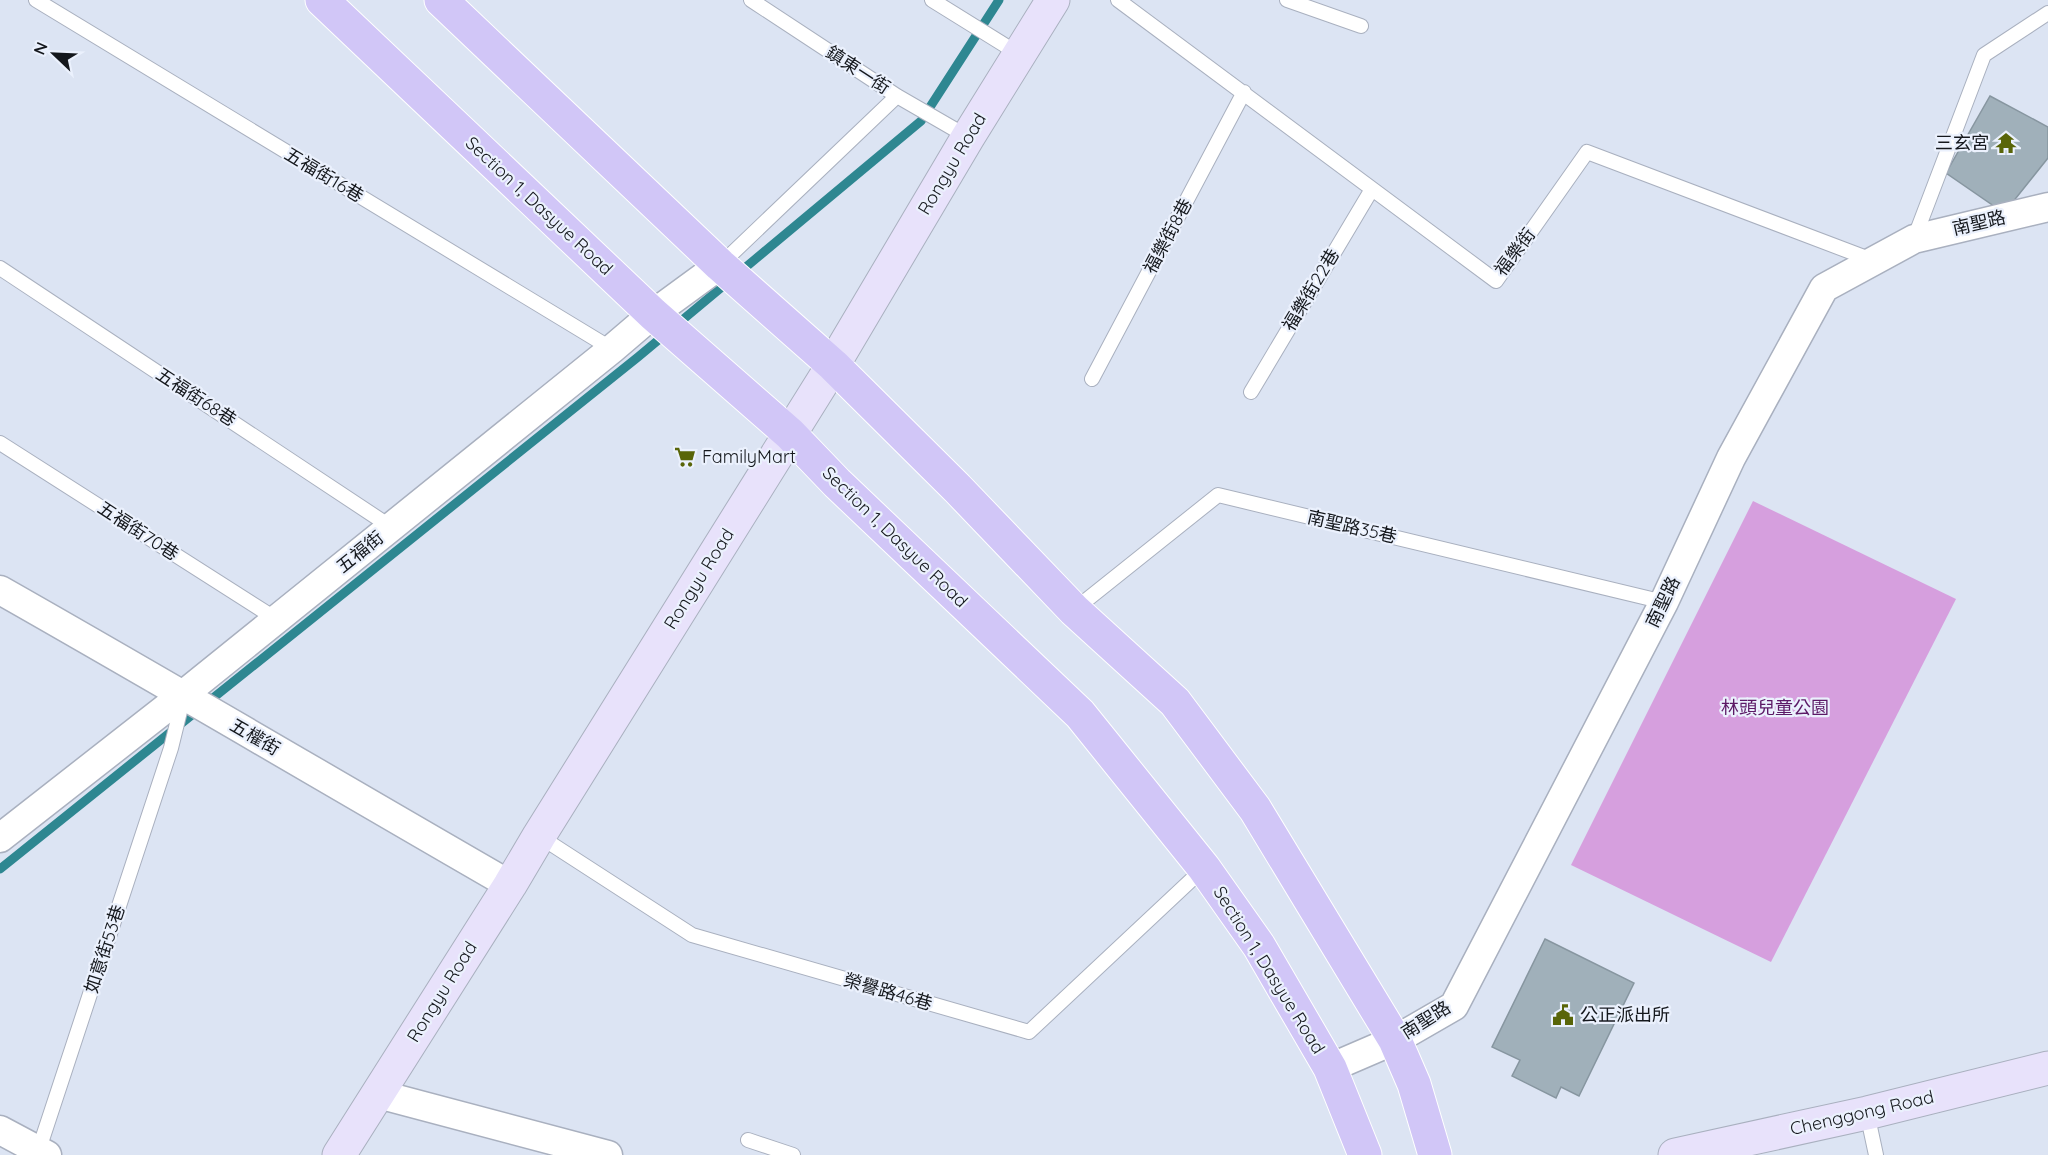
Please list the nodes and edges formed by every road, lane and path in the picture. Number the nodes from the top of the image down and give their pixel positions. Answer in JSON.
{"nodes":[{"id":1,"x":36,"y":0,"type":"edge"},
{"id":2,"x":322,"y":0,"type":"edge"},
{"id":3,"x":441,"y":0,"type":"edge"},
{"id":4,"x":750,"y":0,"type":"edge"},
{"id":5,"x":932,"y":0,"type":"edge"},
{"id":6,"x":1053,"y":0,"type":"edge"},
{"id":7,"x":1118,"y":0,"type":"edge"},
{"id":8,"x":1287,"y":0,"type":"edge"},
{"id":9,"x":2048,"y":13,"type":"edge"},
{"id":10,"x":1361,"y":26,"type":"dead end"},
{"id":11,"x":1019,"y":54,"type":"junction"},
{"id":12,"x":1244,"y":92,"type":"junction"},
{"id":13,"x":897,"y":96,"type":"junction"},
{"id":14,"x":968,"y":137,"type":"junction"},
{"id":15,"x":1372,"y":189,"type":"junction"},
{"id":16,"x":2048,"y":207,"type":"edge"},
{"id":17,"x":1914,"y":239,"type":"junction"},
{"id":18,"x":1874,"y":261,"type":"junction"},
{"id":19,"x":720,"y":265,"type":"junction"},
{"id":20,"x":0,"y":268,"type":"edge"},
{"id":21,"x":653,"y":314,"type":"junction"},
{"id":22,"x":612,"y":349,"type":"junction"},
{"id":23,"x":833,"y":365,"type":"junction"},
{"id":24,"x":1092,"y":379,"type":"dead end"},
{"id":25,"x":1251,"y":392,"type":"dead end"},
{"id":26,"x":790,"y":434,"type":"junction"},
{"id":27,"x":0,"y":442,"type":"edge"},
{"id":28,"x":391,"y":526,"type":"junction"},
{"id":29,"x":0,"y":590,"type":"edge"},
{"id":30,"x":1664,"y":602,"type":"junction"},
{"id":31,"x":1074,"y":610,"type":"junction"},
{"id":32,"x":276,"y":619,"type":"junction"},
{"id":33,"x":184,"y":694,"type":"junction"},
{"id":34,"x":538,"y":836,"type":"junction"},
{"id":35,"x":0,"y":838,"type":"edge"},
{"id":36,"x":1204,"y":868,"type":"junction"},
{"id":37,"x":510,"y":885,"type":"junction"},
{"id":38,"x":1395,"y":1040,"type":"junction"},
{"id":39,"x":1330,"y":1068,"type":"junction"},
{"id":40,"x":2048,"y":1068,"type":"edge"},
{"id":41,"x":378,"y":1094,"type":"junction"},
{"id":42,"x":1867,"y":1113,"type":"junction"},
{"id":43,"x":0,"y":1130,"type":"edge"},
{"id":44,"x":748,"y":1140,"type":"dead end"},
{"id":45,"x":41,"y":1153,"type":"edge"},
{"id":46,"x":339,"y":1155,"type":"edge"},
{"id":47,"x":608,"y":1155,"type":"edge"},
{"id":48,"x":793,"y":1155,"type":"edge"},
{"id":49,"x":1365,"y":1155,"type":"edge"},
{"id":50,"x":1435,"y":1155,"type":"edge"},
{"id":51,"x":1675,"y":1155,"type":"edge"},
{"id":52,"x":1876,"y":1155,"type":"edge"}],
"edges":[{"from":1,"to":22,"type":"lane","name":"五福街16巷"},
{"from":2,"to":21,"type":"main road","name":"Section 1, Dasyue Road"},
{"from":3,"to":19,"type":"main road"},
{"from":4,"to":13,"type":"lane","name":"鎮東一街"},
{"from":5,"to":11,"type":"lane"},
{"from":6,"to":11,"type":"street","name":"Rongyu Road"},
{"from":7,"to":12,"type":"lane","name":"福樂街"},
{"from":8,"to":10,"type":"lane"},
{"from":9,"to":17,"type":"lane"},
{"from":11,"to":14,"type":"street","name":"Rongyu Road"},
{"from":12,"to":15,"type":"lane","name":"福樂街"},
{"from":12,"to":24,"type":"lane","name":"福樂街8巷"},
{"from":13,"to":14,"type":"lane","name":"鎮東一街"},
{"from":13,"to":19,"type":"lane"},
{"from":14,"to":23,"type":"street","name":"Rongyu Road"},
{"from":15,"to":18,"type":"lane","name":"福樂街"},
{"from":15,"to":25,"type":"lane","name":"福樂街22巷"},
{"from":16,"to":17,"type":"street","name":"南聖路"},
{"from":17,"to":18,"type":"street","name":"南聖路"},
{"from":18,"to":30,"type":"street","name":"南聖路"},
{"from":19,"to":21,"type":"street","name":"五福街"},
{"from":19,"to":23,"type":"main road"},
{"from":20,"to":28,"type":"lane","name":"五福街68巷"},
{"from":21,"to":22,"type":"street","name":"五福街"},
{"from":21,"to":26,"type":"main road","name":"Section 1, Dasyue Road"},
{"from":22,"to":28,"type":"street","name":"五福街"},
{"from":23,"to":26,"type":"street","name":"Rongyu Road"},
{"from":23,"to":31,"type":"main road"},
{"from":26,"to":34,"type":"street","name":"Rongyu Road"},
{"from":26,"to":36,"type":"main road","name":"Section 1, Dasyue Road"},
{"from":27,"to":32,"type":"lane","name":"五福街70巷"},
{"from":28,"to":32,"type":"street","name":"五福街"},
{"from":29,"to":33,"type":"street","name":"五權街"},
{"from":30,"to":31,"type":"lane","name":"南聖路35巷"},
{"from":30,"to":38,"type":"street","name":"南聖路"},
{"from":31,"to":38,"type":"main road"},
{"from":32,"to":33,"type":"street","name":"五福街"},
{"from":33,"to":35,"type":"street","name":"五福街"},
{"from":33,"to":37,"type":"street","name":"五權街"},
{"from":33,"to":45,"type":"lane","name":"如意街53巷"},
{"from":34,"to":36,"type":"lane","name":"榮譽路46巷"},
{"from":34,"to":37,"type":"street","name":"Rongyu Road"},
{"from":36,"to":39,"type":"main road","name":"Section 1, Dasyue Road"},
{"from":37,"to":41,"type":"street","name":"Rongyu Road"},
{"from":38,"to":39,"type":"street","name":"南聖路"},
{"from":38,"to":50,"type":"main road"},
{"from":39,"to":49,"type":"main road","name":"Section 1, Dasyue Road"},
{"from":40,"to":42,"type":"street","name":"Chenggong Road"},
{"from":41,"to":46,"type":"street","name":"Rongyu Road"},
{"from":41,"to":47,"type":"street"},
{"from":42,"to":51,"type":"street","name":"Chenggong Road"},
{"from":42,"to":52,"type":"lane"},
{"from":43,"to":45,"type":"street"},
{"from":44,"to":48,"type":"lane"}]}
